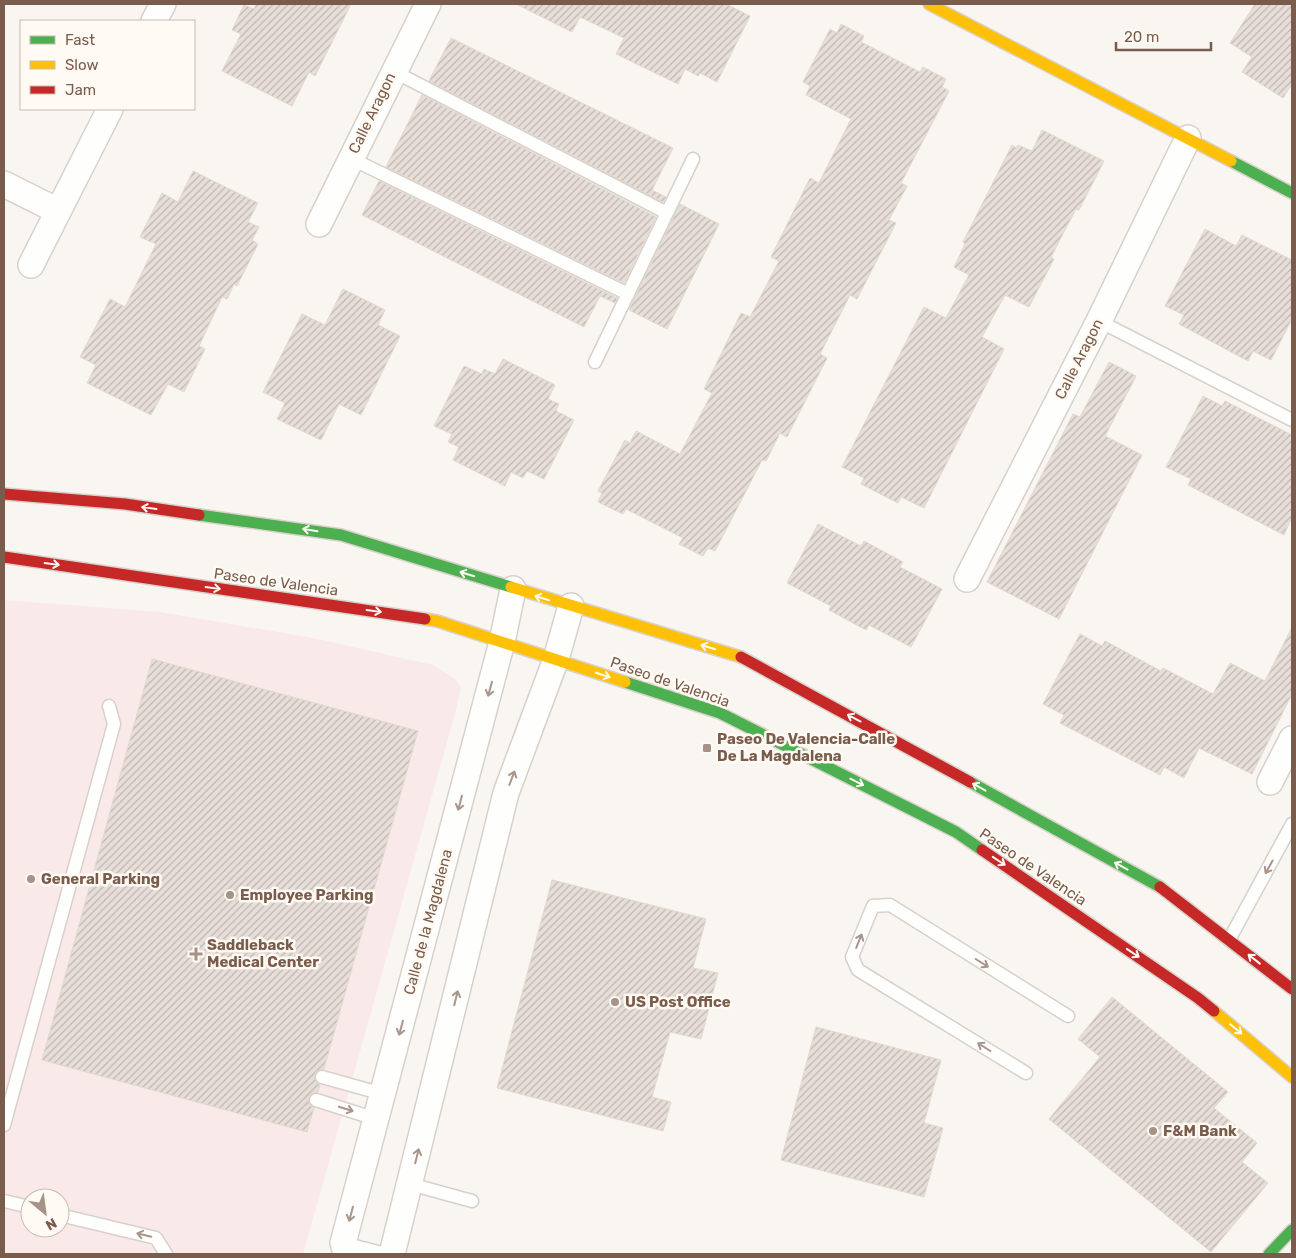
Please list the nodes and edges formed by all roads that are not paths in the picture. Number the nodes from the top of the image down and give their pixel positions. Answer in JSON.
{"nodes":[{"id":1,"x":162,"y":4,"type":"edge"},
{"id":2,"x":428,"y":4,"type":"edge"},
{"id":3,"x":929,"y":4,"type":"edge"},
{"id":4,"x":154,"y":20,"type":"edge"},
{"id":5,"x":393,"y":71,"type":"junction"},
{"id":6,"x":109,"y":110,"type":"edge"},
{"id":7,"x":1188,"y":138,"type":"junction"},
{"id":8,"x":350,"y":158,"type":"junction"},
{"id":9,"x":693,"y":159,"type":"dead end"},
{"id":10,"x":4,"y":184,"type":"edge"},
{"id":11,"x":1292,"y":193,"type":"edge"},
{"id":12,"x":58,"y":211,"type":"junction"},
{"id":13,"x":667,"y":213,"type":"junction"},
{"id":14,"x":319,"y":224,"type":"dead end"},
{"id":15,"x":31,"y":265,"type":"dead end"},
{"id":16,"x":628,"y":294,"type":"junction"},
{"id":17,"x":1099,"y":321,"type":"junction"},
{"id":18,"x":595,"y":362,"type":"dead end"},
{"id":19,"x":1292,"y":420,"type":"edge"},
{"id":20,"x":4,"y":494,"type":"edge"},
{"id":21,"x":4,"y":557,"type":"edge"},
{"id":22,"x":967,"y":579,"type":"dead end"},
{"id":23,"x":513,"y":589,"type":"junction"},
{"id":24,"x":572,"y":606,"type":"junction"},
{"id":25,"x":502,"y":642,"type":"junction"},
{"id":26,"x":556,"y":660,"type":"junction"},
{"id":27,"x":110,"y":706,"type":"dead end"},
{"id":28,"x":1292,"y":739,"type":"edge"},
{"id":29,"x":1270,"y":782,"type":"dead end"},
{"id":30,"x":1292,"y":824,"type":"edge"},
{"id":31,"x":1229,"y":940,"type":"junction"},
{"id":32,"x":1292,"y":989,"type":"edge"},
{"id":33,"x":1068,"y":1016,"type":"dead end"},
{"id":34,"x":1026,"y":1073,"type":"dead end"},
{"id":35,"x":322,"y":1077,"type":"dead end"},
{"id":36,"x":1292,"y":1077,"type":"edge"},
{"id":37,"x":383,"y":1094,"type":"junction"},
{"id":38,"x":316,"y":1100,"type":"dead end"},
{"id":39,"x":376,"y":1119,"type":"junction"},
{"id":40,"x":4,"y":1125,"type":"edge"},
{"id":41,"x":410,"y":1184,"type":"junction"},
{"id":42,"x":4,"y":1201,"type":"edge"},
{"id":43,"x":472,"y":1201,"type":"dead end"},
{"id":44,"x":20,"y":1205,"type":"edge"},
{"id":45,"x":70,"y":1217,"type":"edge"},
{"id":46,"x":1292,"y":1230,"type":"edge"},
{"id":47,"x":345,"y":1249,"type":"edge"},
{"id":48,"x":166,"y":1254,"type":"edge"},
{"id":49,"x":386,"y":1254,"type":"edge"},
{"id":50,"x":392,"y":1254,"type":"edge"},
{"id":51,"x":1269,"y":1254,"type":"edge"}],
"edges":[{"from":1,"to":4,"type":"street"},
{"from":2,"to":5,"type":"street","name":"Calle Aragon"},
{"from":3,"to":7,"type":"main road"},
{"from":5,"to":8,"type":"street","name":"Calle Aragon"},
{"from":5,"to":13,"type":"lane"},
{"from":6,"to":12,"type":"street"},
{"from":7,"to":11,"type":"main road"},
{"from":7,"to":17,"type":"street","name":"Calle Aragon"},
{"from":8,"to":14,"type":"street","name":"Calle Aragon"},
{"from":8,"to":16,"type":"lane"},
{"from":9,"to":13,"type":"lane"},
{"from":10,"to":12,"type":"street"},
{"from":12,"to":15,"type":"street"},
{"from":13,"to":16,"type":"lane"},
{"from":16,"to":18,"type":"lane"},
{"from":17,"to":19,"type":"lane"},
{"from":17,"to":22,"type":"street","name":"Calle Aragon"},
{"from":23,"to":20,"type":"main road","one_way":true},
{"from":21,"to":25,"type":"main road","name":"Paseo de Valencia","one_way":true},
{"from":24,"to":23,"type":"main road","one_way":true},
{"from":23,"to":25,"type":"street","name":"Calle de la Magdalena"},
{"from":24,"to":26,"type":"street"},
{"from":31,"to":24,"type":"main road","one_way":true},
{"from":25,"to":26,"type":"main road","name":"Paseo de Valencia"},
{"from":25,"to":37,"type":"street","name":"Calle de la Magdalena","one_way":true},
{"from":26,"to":36,"type":"main road","name":"Paseo de Valencia","one_way":true},
{"from":41,"to":26,"type":"street","one_way":true},
{"from":27,"to":40,"type":"lane"},
{"from":28,"to":29,"type":"street"},
{"from":30,"to":31,"type":"lane","one_way":true},
{"from":32,"to":31,"type":"main road","one_way":true},
{"from":34,"to":33,"type":"lane","one_way":true},
{"from":35,"to":37,"type":"lane"},
{"from":37,"to":39,"type":"street","name":"Calle de la Magdalena"},
{"from":38,"to":39,"type":"lane","one_way":true},
{"from":39,"to":47,"type":"street","name":"Calle de la Magdalena","one_way":true},
{"from":41,"to":43,"type":"lane"},
{"from":41,"to":50,"type":"street"},
{"from":42,"to":44,"type":"lane"},
{"from":48,"to":45,"type":"lane","one_way":true},
{"from":46,"to":51,"type":"main road"},
{"from":47,"to":49,"type":"lane"}]}
